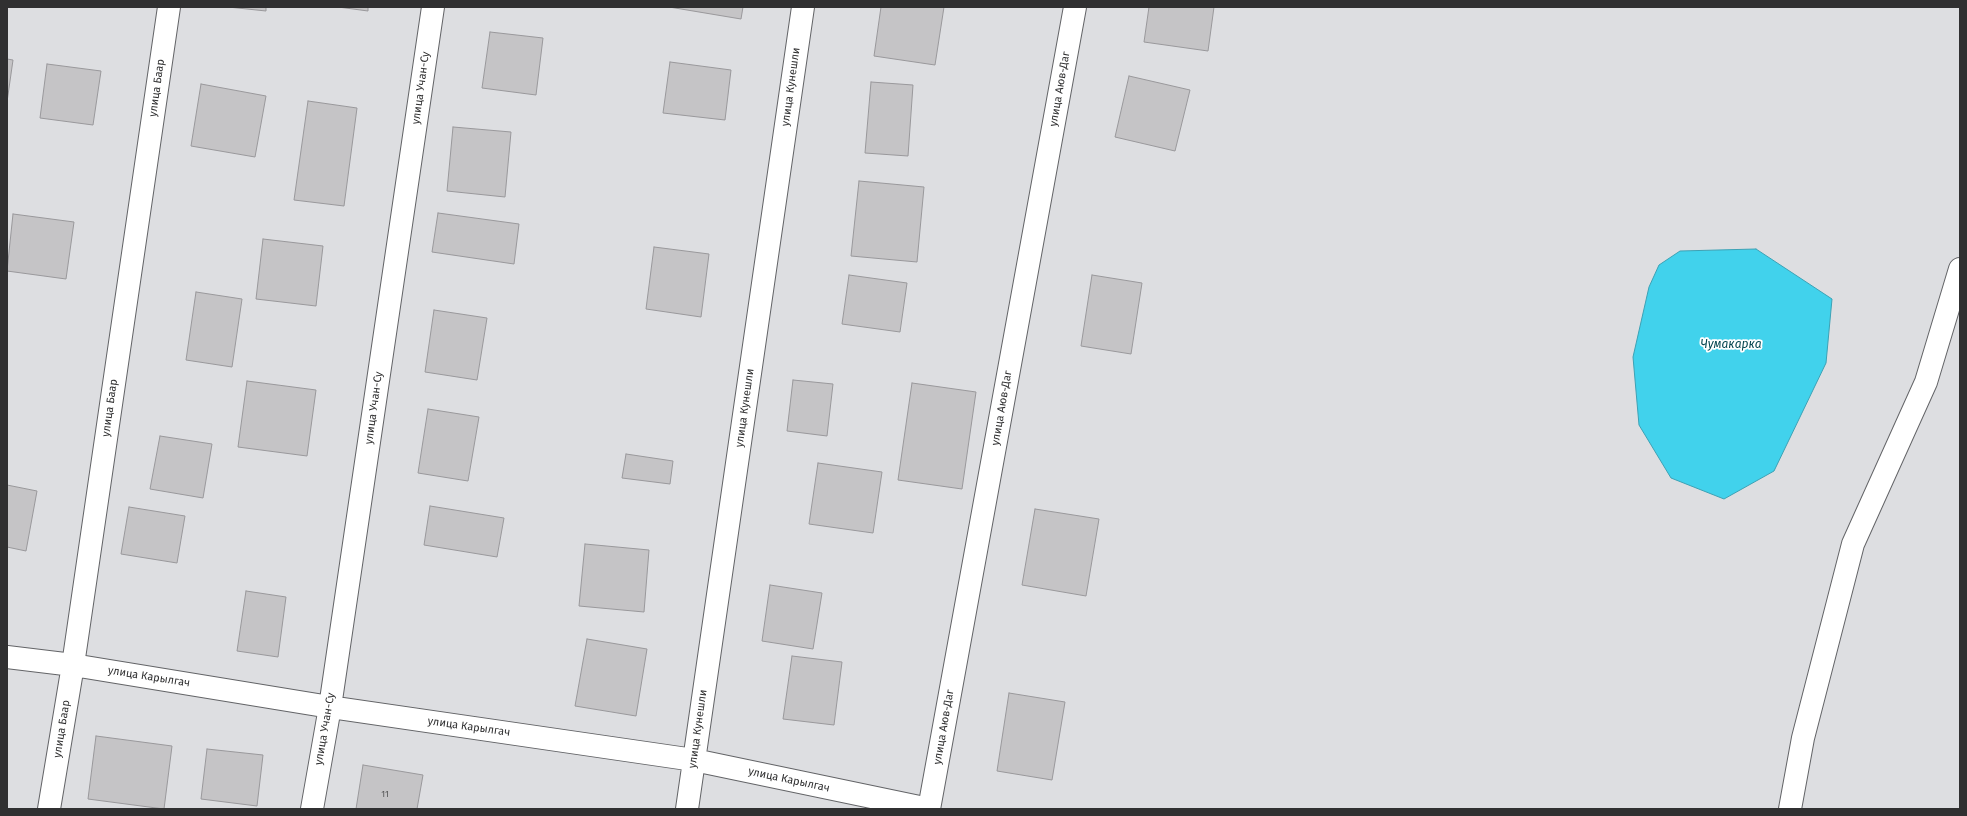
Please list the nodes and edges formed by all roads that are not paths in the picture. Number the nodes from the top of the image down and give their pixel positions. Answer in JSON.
{"nodes":[{"id":1,"x":169,"y":7,"type":"edge"},
{"id":2,"x":433,"y":7,"type":"edge"},
{"id":3,"x":803,"y":7,"type":"edge"},
{"id":4,"x":1075,"y":7,"type":"edge"},
{"id":5,"x":1960,"y":269,"type":"edge"},
{"id":6,"x":7,"y":657,"type":"edge"},
{"id":7,"x":73,"y":665,"type":"junction"},
{"id":8,"x":330,"y":707,"type":"junction"},
{"id":9,"x":694,"y":760,"type":"junction"},
{"id":10,"x":49,"y":809,"type":"edge"},
{"id":11,"x":312,"y":809,"type":"edge"},
{"id":12,"x":687,"y":809,"type":"edge"},
{"id":13,"x":929,"y":809,"type":"edge"},
{"id":14,"x":1790,"y":809,"type":"edge"}],
"edges":[{"from":1,"to":7,"type":"street","name":"улица Баар"},
{"from":2,"to":8,"type":"street","name":"улица Учан-Су"},
{"from":3,"to":9,"type":"street","name":"улица Кунешли"},
{"from":4,"to":13,"type":"street","name":"улица Аюв-Даг"},
{"from":5,"to":14,"type":"street"},
{"from":6,"to":7,"type":"street","name":"улица Карылгач"},
{"from":7,"to":8,"type":"street","name":"улица Карылгач"},
{"from":7,"to":10,"type":"street","name":"улица Баар"},
{"from":8,"to":9,"type":"street","name":"улица Карылгач"},
{"from":8,"to":11,"type":"street","name":"улица Учан-Су"},
{"from":9,"to":12,"type":"street","name":"улица Кунешли"},
{"from":9,"to":13,"type":"street","name":"улица Карылгач"}]}
